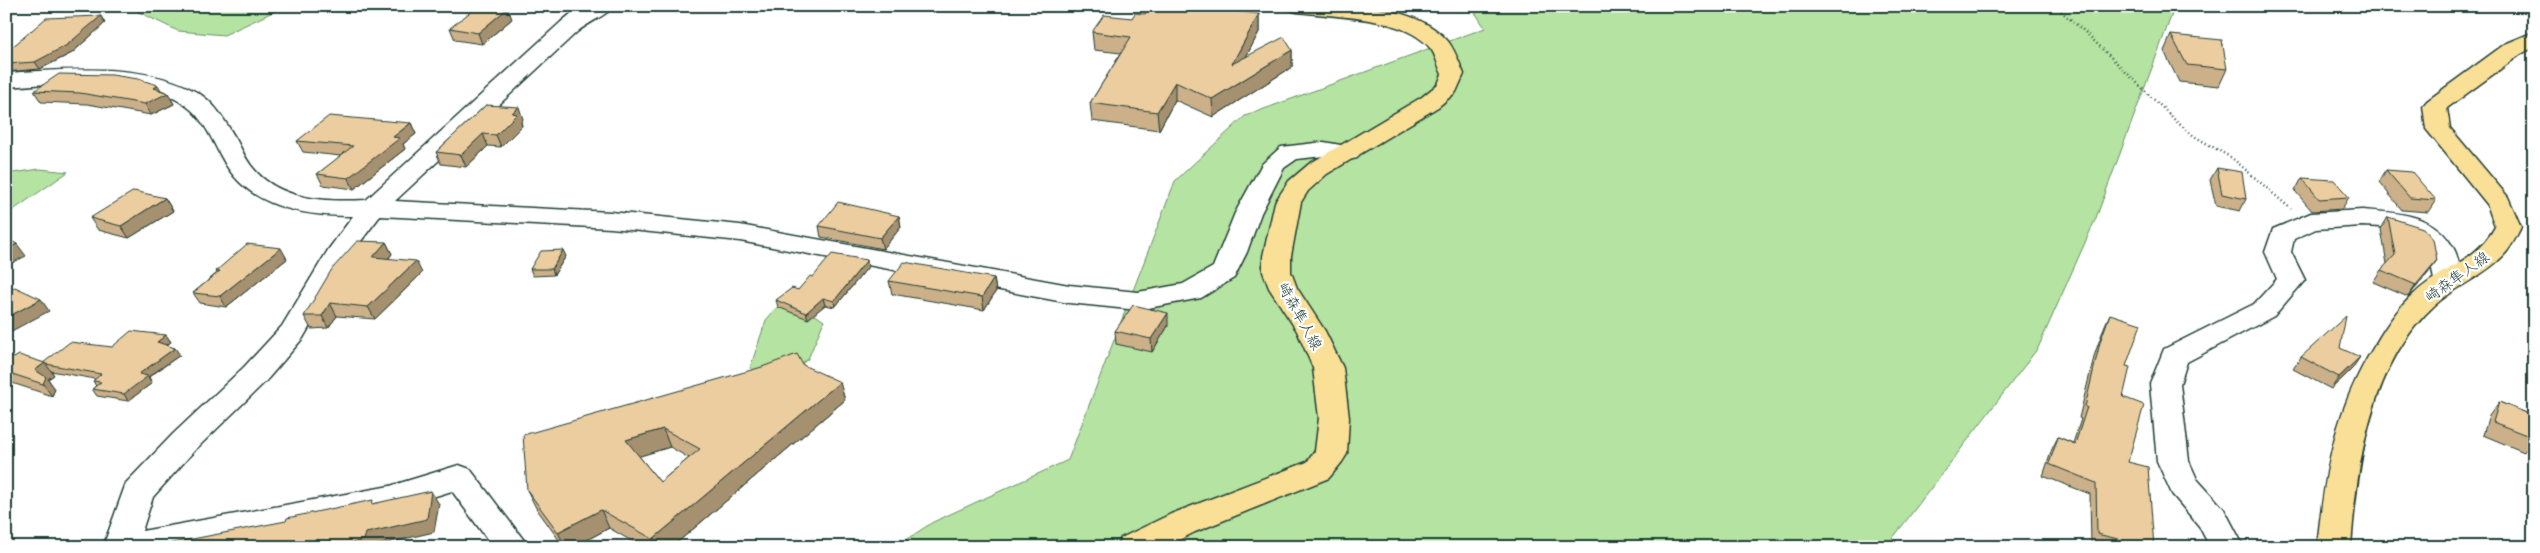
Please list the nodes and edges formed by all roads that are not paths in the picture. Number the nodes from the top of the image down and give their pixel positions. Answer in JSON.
{"nodes":[{"id":1,"x":604,"y":6,"type":"edge"},
{"id":2,"x":1297,"y":6,"type":"edge"},
{"id":3,"x":2534,"y":38,"type":"edge"},
{"id":4,"x":6,"y":80,"type":"edge"},
{"id":5,"x":1348,"y":153,"type":"junction"},
{"id":6,"x":373,"y":208,"type":"junction"},
{"id":7,"x":2448,"y":280,"type":"junction"},
{"id":8,"x":120,"y":547,"type":"edge"},
{"id":9,"x":129,"y":547,"type":"edge"},
{"id":10,"x":512,"y":547,"type":"edge"},
{"id":11,"x":1133,"y":547,"type":"edge"},
{"id":12,"x":2227,"y":547,"type":"edge"},
{"id":13,"x":2334,"y":547,"type":"edge"}],
"edges":[{"from":1,"to":6,"type":"street"},
{"from":2,"to":5,"type":"main road","name":"崎森隼人線"},
{"from":3,"to":7,"type":"main road","name":"崎森隼人線"},
{"from":4,"to":6,"type":"street"},
{"from":5,"to":6,"type":"street"},
{"from":5,"to":11,"type":"main road","name":"崎森隼人線"},
{"from":6,"to":8,"type":"street"},
{"from":7,"to":12,"type":"street"},
{"from":7,"to":13,"type":"main road","name":"崎森隼人線"},
{"from":9,"to":10,"type":"street"}]}
